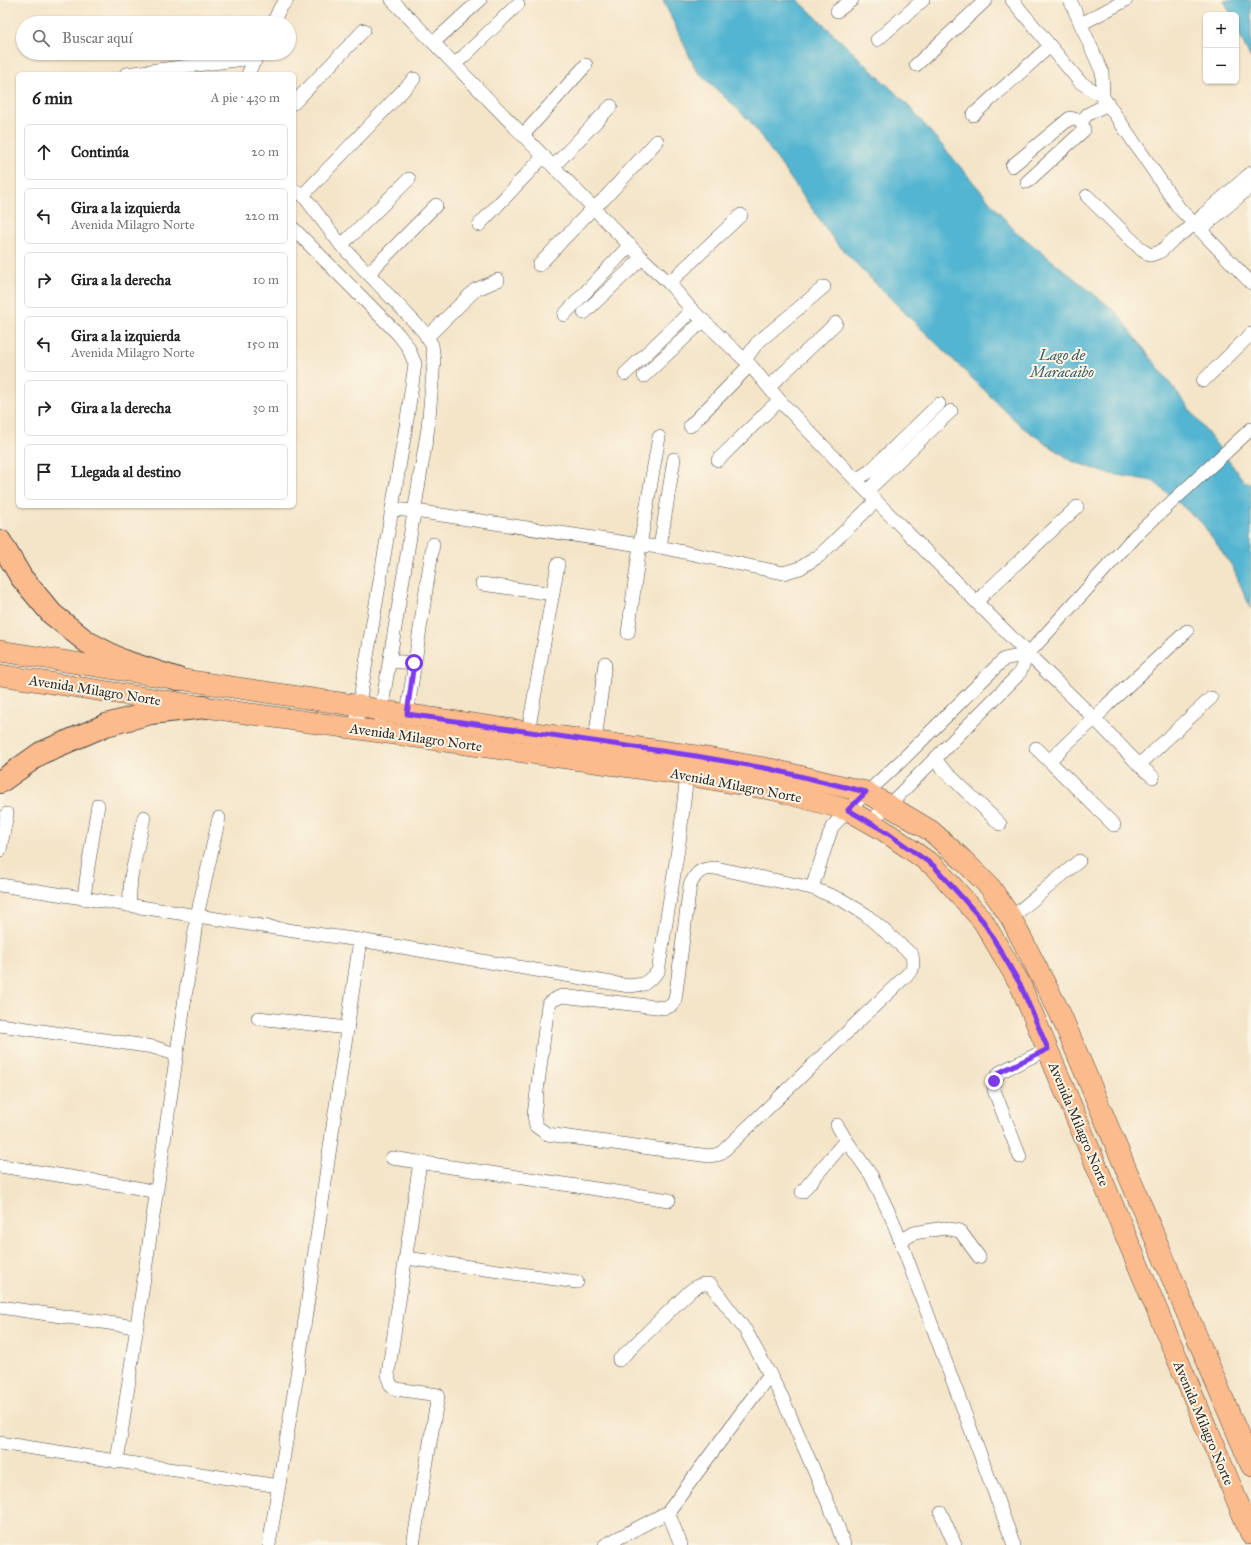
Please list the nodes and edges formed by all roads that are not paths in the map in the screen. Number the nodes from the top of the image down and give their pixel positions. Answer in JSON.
{"nodes":[{"id":1,"x":287,"y":0,"type":"edge"},
{"id":2,"x":392,"y":0,"type":"edge"},
{"id":3,"x":480,"y":0,"type":"edge"},
{"id":4,"x":852,"y":0,"type":"edge"},
{"id":5,"x":923,"y":0,"type":"edge"},
{"id":6,"x":986,"y":0,"type":"edge"},
{"id":7,"x":1012,"y":0,"type":"edge"},
{"id":8,"x":1070,"y":0,"type":"edge"},
{"id":9,"x":1126,"y":0,"type":"edge"},
{"id":10,"x":518,"y":4,"type":"dead end"},
{"id":11,"x":837,"y":10,"type":"dead end"},
{"id":12,"x":276,"y":16,"type":"edge"},
{"id":13,"x":1081,"y":24,"type":"junction"},
{"id":14,"x":364,"y":30,"type":"dead end"},
{"id":15,"x":877,"y":40,"type":"dead end"},
{"id":16,"x":434,"y":42,"type":"junction"},
{"id":17,"x":1050,"y":46,"type":"junction"},
{"id":18,"x":236,"y":60,"type":"edge"},
{"id":19,"x":255,"y":60,"type":"edge"},
{"id":20,"x":454,"y":64,"type":"junction"},
{"id":21,"x":586,"y":65,"type":"dead end"},
{"id":22,"x":916,"y":65,"type":"dead end"},
{"id":23,"x":142,"y":72,"type":"edge"},
{"id":24,"x":249,"y":72,"type":"edge"},
{"id":25,"x":414,"y":79,"type":"dead end"},
{"id":26,"x":296,"y":101,"type":"edge"},
{"id":27,"x":1105,"y":101,"type":"junction"},
{"id":28,"x":611,"y":106,"type":"dead end"},
{"id":29,"x":972,"y":115,"type":"dead end"},
{"id":30,"x":1081,"y":121,"type":"junction"},
{"id":31,"x":523,"y":135,"type":"junction"},
{"id":32,"x":657,"y":141,"type":"dead end"},
{"id":33,"x":544,"y":156,"type":"junction"},
{"id":34,"x":554,"y":166,"type":"junction"},
{"id":35,"x":1012,"y":166,"type":"dead end"},
{"id":36,"x":1251,"y":173,"type":"edge"},
{"id":37,"x":409,"y":179,"type":"dead end"},
{"id":38,"x":1027,"y":182,"type":"dead end"},
{"id":39,"x":1251,"y":186,"type":"edge"},
{"id":40,"x":299,"y":193,"type":"edge"},
{"id":41,"x":1088,"y":196,"type":"dead end"},
{"id":42,"x":436,"y":204,"type":"dead end"},
{"id":43,"x":594,"y":208,"type":"junction"},
{"id":44,"x":741,"y":215,"type":"dead end"},
{"id":45,"x":480,"y":225,"type":"dead end"},
{"id":46,"x":1197,"y":227,"type":"junction"},
{"id":47,"x":296,"y":231,"type":"edge"},
{"id":48,"x":341,"y":244,"type":"junction"},
{"id":49,"x":630,"y":245,"type":"junction"},
{"id":50,"x":642,"y":258,"type":"junction"},
{"id":51,"x":539,"y":265,"type":"dead end"},
{"id":52,"x":369,"y":273,"type":"junction"},
{"id":53,"x":498,"y":280,"type":"dead end"},
{"id":54,"x":669,"y":283,"type":"junction"},
{"id":55,"x":1251,"y":283,"type":"edge"},
{"id":56,"x":824,"y":287,"type":"dead end"},
{"id":57,"x":692,"y":310,"type":"junction"},
{"id":58,"x":584,"y":313,"type":"dead end"},
{"id":59,"x":564,"y":315,"type":"dead end"},
{"id":60,"x":704,"y":321,"type":"junction"},
{"id":61,"x":836,"y":323,"type":"dead end"},
{"id":62,"x":1251,"y":334,"type":"edge"},
{"id":63,"x":427,"y":337,"type":"junction"},
{"id":64,"x":748,"y":363,"type":"junction"},
{"id":65,"x":625,"y":374,"type":"dead end"},
{"id":66,"x":644,"y":376,"type":"dead end"},
{"id":67,"x":1203,"y":381,"type":"dead end"},
{"id":68,"x":769,"y":387,"type":"junction"},
{"id":69,"x":780,"y":401,"type":"junction"},
{"id":70,"x":939,"y":404,"type":"dead end"},
{"id":71,"x":951,"y":411,"type":"dead end"},
{"id":72,"x":690,"y":426,"type":"dead end"},
{"id":73,"x":1251,"y":429,"type":"edge"},
{"id":74,"x":659,"y":437,"type":"dead end"},
{"id":75,"x":674,"y":459,"type":"dead end"},
{"id":76,"x":718,"y":460,"type":"dead end"},
{"id":77,"x":856,"y":480,"type":"junction"},
{"id":78,"x":872,"y":496,"type":"junction"},
{"id":79,"x":1077,"y":507,"type":"dead end"},
{"id":80,"x":392,"y":509,"type":"junction"},
{"id":81,"x":415,"y":511,"type":"junction"},
{"id":82,"x":0,"y":541,"type":"edge"},
{"id":83,"x":433,"y":544,"type":"dead end"},
{"id":84,"x":640,"y":545,"type":"junction"},
{"id":85,"x":660,"y":547,"type":"junction"},
{"id":86,"x":558,"y":564,"type":"dead end"},
{"id":87,"x":482,"y":584,"type":"dead end"},
{"id":88,"x":553,"y":594,"type":"junction"},
{"id":89,"x":977,"y":602,"type":"junction"},
{"id":90,"x":1186,"y":631,"type":"dead end"},
{"id":91,"x":628,"y":633,"type":"dead end"},
{"id":92,"x":0,"y":651,"type":"edge"},
{"id":93,"x":1028,"y":654,"type":"junction"},
{"id":94,"x":390,"y":661,"type":"junction"},
{"id":95,"x":605,"y":662,"type":"dead end"},
{"id":96,"x":414,"y":663,"type":"junction"},
{"id":97,"x":0,"y":675,"type":"edge"},
{"id":98,"x":178,"y":680,"type":"junction"},
{"id":99,"x":1211,"y":698,"type":"dead end"},
{"id":100,"x":360,"y":706,"type":"junction"},
{"id":101,"x":206,"y":707,"type":"junction"},
{"id":102,"x":382,"y":711,"type":"junction"},
{"id":103,"x":407,"y":714,"type":"junction"},
{"id":104,"x":1095,"y":719,"type":"junction"},
{"id":105,"x":355,"y":728,"type":"junction"},
{"id":106,"x":378,"y":732,"type":"junction"},
{"id":107,"x":528,"y":732,"type":"junction"},
{"id":108,"x":595,"y":741,"type":"junction"},
{"id":109,"x":1036,"y":748,"type":"dead end"},
{"id":110,"x":935,"y":760,"type":"junction"},
{"id":111,"x":1049,"y":761,"type":"junction"},
{"id":112,"x":1139,"y":765,"type":"junction"},
{"id":113,"x":687,"y":775,"type":"junction"},
{"id":114,"x":1153,"y":777,"type":"dead end"},
{"id":115,"x":0,"y":782,"type":"edge"},
{"id":116,"x":866,"y":792,"type":"junction"},
{"id":117,"x":98,"y":805,"type":"dead end"},
{"id":118,"x":888,"y":806,"type":"junction"},
{"id":119,"x":848,"y":810,"type":"junction"},
{"id":120,"x":7,"y":814,"type":"dead end"},
{"id":121,"x":144,"y":816,"type":"dead end"},
{"id":122,"x":219,"y":818,"type":"dead end"},
{"id":123,"x":869,"y":822,"type":"junction"},
{"id":124,"x":1000,"y":824,"type":"dead end"},
{"id":125,"x":1114,"y":825,"type":"dead end"},
{"id":126,"x":0,"y":850,"type":"edge"},
{"id":127,"x":1079,"y":860,"type":"dead end"},
{"id":128,"x":0,"y":885,"type":"edge"},
{"id":129,"x":812,"y":888,"type":"junction"},
{"id":130,"x":84,"y":898,"type":"junction"},
{"id":131,"x":129,"y":905,"type":"junction"},
{"id":132,"x":197,"y":916,"type":"junction"},
{"id":133,"x":1011,"y":918,"type":"junction"},
{"id":134,"x":360,"y":940,"type":"junction"},
{"id":135,"x":258,"y":1018,"type":"dead end"},
{"id":136,"x":0,"y":1025,"type":"edge"},
{"id":137,"x":348,"y":1028,"type":"junction"},
{"id":138,"x":1048,"y":1049,"type":"junction"},
{"id":139,"x":175,"y":1054,"type":"junction"},
{"id":140,"x":837,"y":1125,"type":"dead end"},
{"id":141,"x":846,"y":1140,"type":"junction"},
{"id":142,"x":1020,"y":1157,"type":"dead end"},
{"id":143,"x":392,"y":1158,"type":"dead end"},
{"id":144,"x":420,"y":1162,"type":"junction"},
{"id":145,"x":0,"y":1166,"type":"edge"},
{"id":146,"x":156,"y":1192,"type":"junction"},
{"id":147,"x":802,"y":1192,"type":"dead end"},
{"id":148,"x":670,"y":1200,"type":"dead end"},
{"id":149,"x":901,"y":1241,"type":"junction"},
{"id":150,"x":979,"y":1257,"type":"dead end"},
{"id":151,"x":406,"y":1258,"type":"junction"},
{"id":152,"x":577,"y":1282,"type":"dead end"},
{"id":153,"x":0,"y":1306,"type":"edge"},
{"id":154,"x":136,"y":1326,"type":"junction"},
{"id":155,"x":1199,"y":1342,"type":"junction"},
{"id":156,"x":1174,"y":1351,"type":"junction"},
{"id":157,"x":619,"y":1360,"type":"dead end"},
{"id":158,"x":770,"y":1374,"type":"junction"},
{"id":159,"x":0,"y":1443,"type":"edge"},
{"id":160,"x":117,"y":1462,"type":"junction"},
{"id":161,"x":1251,"y":1464,"type":"edge"},
{"id":162,"x":279,"y":1486,"type":"junction"},
{"id":163,"x":668,"y":1512,"type":"junction"},
{"id":164,"x":941,"y":1512,"type":"dead end"},
{"id":165,"x":1251,"y":1534,"type":"edge"},
{"id":166,"x":269,"y":1545,"type":"edge"},
{"id":167,"x":413,"y":1545,"type":"edge"},
{"id":168,"x":604,"y":1545,"type":"edge"},
{"id":169,"x":681,"y":1545,"type":"edge"},
{"id":170,"x":844,"y":1545,"type":"edge"},
{"id":171,"x":955,"y":1545,"type":"edge"},
{"id":172,"x":1014,"y":1545,"type":"edge"}],
"edges":[{"from":1,"to":12,"type":"street"},
{"from":2,"to":16,"type":"street"},
{"from":3,"to":16,"type":"street"},
{"from":4,"to":11,"type":"street"},
{"from":5,"to":15,"type":"street"},
{"from":6,"to":22,"type":"street"},
{"from":7,"to":17,"type":"street"},
{"from":8,"to":13,"type":"street"},
{"from":9,"to":13,"type":"street"},
{"from":10,"to":20,"type":"street"},
{"from":13,"to":27,"type":"street"},
{"from":14,"to":26,"type":"street"},
{"from":16,"to":20,"type":"street"},
{"from":17,"to":27,"type":"street"},
{"from":17,"to":29,"type":"street"},
{"from":18,"to":23,"type":"street"},
{"from":19,"to":24,"type":"street"},
{"from":20,"to":31,"type":"street"},
{"from":21,"to":31,"type":"street"},
{"from":25,"to":40,"type":"street"},
{"from":27,"to":30,"type":"street"},
{"from":27,"to":46,"type":"street"},
{"from":28,"to":34,"type":"street"},
{"from":30,"to":35,"type":"street"},
{"from":30,"to":38,"type":"street"},
{"from":31,"to":33,"type":"street"},
{"from":32,"to":43,"type":"street"},
{"from":33,"to":34,"type":"street"},
{"from":33,"to":45,"type":"street"},
{"from":34,"to":43,"type":"street"},
{"from":36,"to":46,"type":"street"},
{"from":37,"to":48,"type":"street"},
{"from":39,"to":46,"type":"street"},
{"from":40,"to":48,"type":"street"},
{"from":41,"to":46,"type":"street"},
{"from":42,"to":52,"type":"street"},
{"from":43,"to":49,"type":"street"},
{"from":43,"to":51,"type":"street"},
{"from":44,"to":54,"type":"street"},
{"from":46,"to":55,"type":"street"},
{"from":47,"to":80,"type":"street"},
{"from":48,"to":52,"type":"street"},
{"from":49,"to":50,"type":"street"},
{"from":49,"to":59,"type":"street"},
{"from":50,"to":54,"type":"street"},
{"from":50,"to":58,"type":"street"},
{"from":52,"to":63,"type":"street"},
{"from":53,"to":63,"type":"street"},
{"from":54,"to":57,"type":"street"},
{"from":56,"to":64,"type":"street"},
{"from":57,"to":60,"type":"street"},
{"from":57,"to":65,"type":"street"},
{"from":60,"to":64,"type":"street"},
{"from":60,"to":66,"type":"street"},
{"from":61,"to":68,"type":"street"},
{"from":62,"to":67,"type":"street"},
{"from":63,"to":81,"type":"street"},
{"from":64,"to":68,"type":"street"},
{"from":64,"to":72,"type":"street"},
{"from":68,"to":69,"type":"street"},
{"from":69,"to":76,"type":"street"},
{"from":69,"to":77,"type":"street"},
{"from":70,"to":77,"type":"street"},
{"from":71,"to":78,"type":"street"},
{"from":73,"to":93,"type":"street"},
{"from":74,"to":84,"type":"street"},
{"from":75,"to":85,"type":"street"},
{"from":77,"to":78,"type":"street"},
{"from":78,"to":85,"type":"street"},
{"from":78,"to":89,"type":"street"},
{"from":79,"to":89,"type":"street"},
{"from":80,"to":81,"type":"street"},
{"from":80,"to":100,"type":"street"},
{"from":81,"to":84,"type":"street"},
{"from":81,"to":94,"type":"street"},
{"from":82,"to":98,"type":"highway"},
{"from":83,"to":96,"type":"street"},
{"from":84,"to":85,"type":"street"},
{"from":84,"to":91,"type":"street"},
{"from":86,"to":88,"type":"street"},
{"from":87,"to":88,"type":"street"},
{"from":88,"to":107,"type":"street"},
{"from":89,"to":93,"type":"street"},
{"from":90,"to":104,"type":"street"},
{"from":92,"to":98,"type":"main road","name":"Avenida Milagro Norte"},
{"from":93,"to":104,"type":"street"},
{"from":93,"to":110,"type":"street"},
{"from":93,"to":116,"type":"street"},
{"from":94,"to":96,"type":"street"},
{"from":94,"to":102,"type":"street"},
{"from":95,"to":108,"type":"street"},
{"from":96,"to":103,"type":"street"},
{"from":97,"to":101,"type":"main road","name":"Avenida Milagro Norte"},
{"from":98,"to":100,"type":"main road","name":"Avenida Milagro Norte"},
{"from":99,"to":112,"type":"street"},
{"from":100,"to":102,"type":"main road","name":"Avenida Milagro Norte"},
{"from":100,"to":105,"type":"street"},
{"from":101,"to":105,"type":"main road","name":"Avenida Milagro Norte"},
{"from":101,"to":115,"type":"highway"},
{"from":102,"to":103,"type":"main road","name":"Avenida Milagro Norte"},
{"from":102,"to":106,"type":"street"},
{"from":103,"to":107,"type":"main road","name":"Avenida Milagro Norte"},
{"from":104,"to":111,"type":"street"},
{"from":104,"to":112,"type":"street"},
{"from":105,"to":106,"type":"main road","name":"Avenida Milagro Norte"},
{"from":106,"to":113,"type":"main road","name":"Avenida Milagro Norte"},
{"from":107,"to":108,"type":"main road","name":"Avenida Milagro Norte"},
{"from":108,"to":116,"type":"main road","name":"Avenida Milagro Norte"},
{"from":109,"to":111,"type":"street"},
{"from":110,"to":118,"type":"street"},
{"from":110,"to":124,"type":"street"},
{"from":111,"to":125,"type":"street"},
{"from":112,"to":114,"type":"street"},
{"from":113,"to":119,"type":"main road","name":"Avenida Milagro Norte"},
{"from":113,"to":134,"type":"street"},
{"from":116,"to":118,"type":"main road","name":"Avenida Milagro Norte"},
{"from":116,"to":119,"type":"street"},
{"from":117,"to":130,"type":"street"},
{"from":118,"to":123,"type":"street"},
{"from":118,"to":133,"type":"main road","name":"Avenida Milagro Norte"},
{"from":119,"to":123,"type":"main road","name":"Avenida Milagro Norte"},
{"from":119,"to":129,"type":"street"},
{"from":120,"to":126,"type":"street"},
{"from":121,"to":131,"type":"street"},
{"from":122,"to":132,"type":"street"},
{"from":123,"to":138,"type":"main road","name":"Avenida Milagro Norte"},
{"from":127,"to":133,"type":"street"},
{"from":128,"to":130,"type":"street"},
{"from":129,"to":129,"type":"street"},
{"from":130,"to":131,"type":"street"},
{"from":131,"to":132,"type":"street"},
{"from":132,"to":134,"type":"street"},
{"from":132,"to":139,"type":"street"},
{"from":133,"to":155,"type":"main road","name":"Avenida Milagro Norte"},
{"from":134,"to":137,"type":"street"},
{"from":135,"to":137,"type":"street"},
{"from":136,"to":139,"type":"street"},
{"from":137,"to":162,"type":"street"},
{"from":138,"to":142,"type":"street"},
{"from":138,"to":156,"type":"main road","name":"Avenida Milagro Norte"},
{"from":139,"to":146,"type":"street"},
{"from":140,"to":141,"type":"street"},
{"from":141,"to":147,"type":"street"},
{"from":141,"to":149,"type":"street"},
{"from":143,"to":144,"type":"street"},
{"from":144,"to":148,"type":"street"},
{"from":144,"to":151,"type":"street"},
{"from":145,"to":146,"type":"street"},
{"from":146,"to":154,"type":"street"},
{"from":149,"to":150,"type":"street"},
{"from":149,"to":172,"type":"street"},
{"from":151,"to":152,"type":"street"},
{"from":151,"to":167,"type":"street"},
{"from":153,"to":154,"type":"street"},
{"from":154,"to":160,"type":"street"},
{"from":155,"to":156,"type":"main road"},
{"from":155,"to":161,"type":"main road","name":"Avenida Milagro Norte"},
{"from":156,"to":165,"type":"main road","name":"Avenida Milagro Norte"},
{"from":157,"to":158,"type":"street"},
{"from":158,"to":163,"type":"street"},
{"from":158,"to":170,"type":"street"},
{"from":159,"to":160,"type":"street"},
{"from":160,"to":162,"type":"street"},
{"from":162,"to":166,"type":"street"},
{"from":163,"to":168,"type":"street"},
{"from":163,"to":169,"type":"street"},
{"from":164,"to":171,"type":"street"}]}
